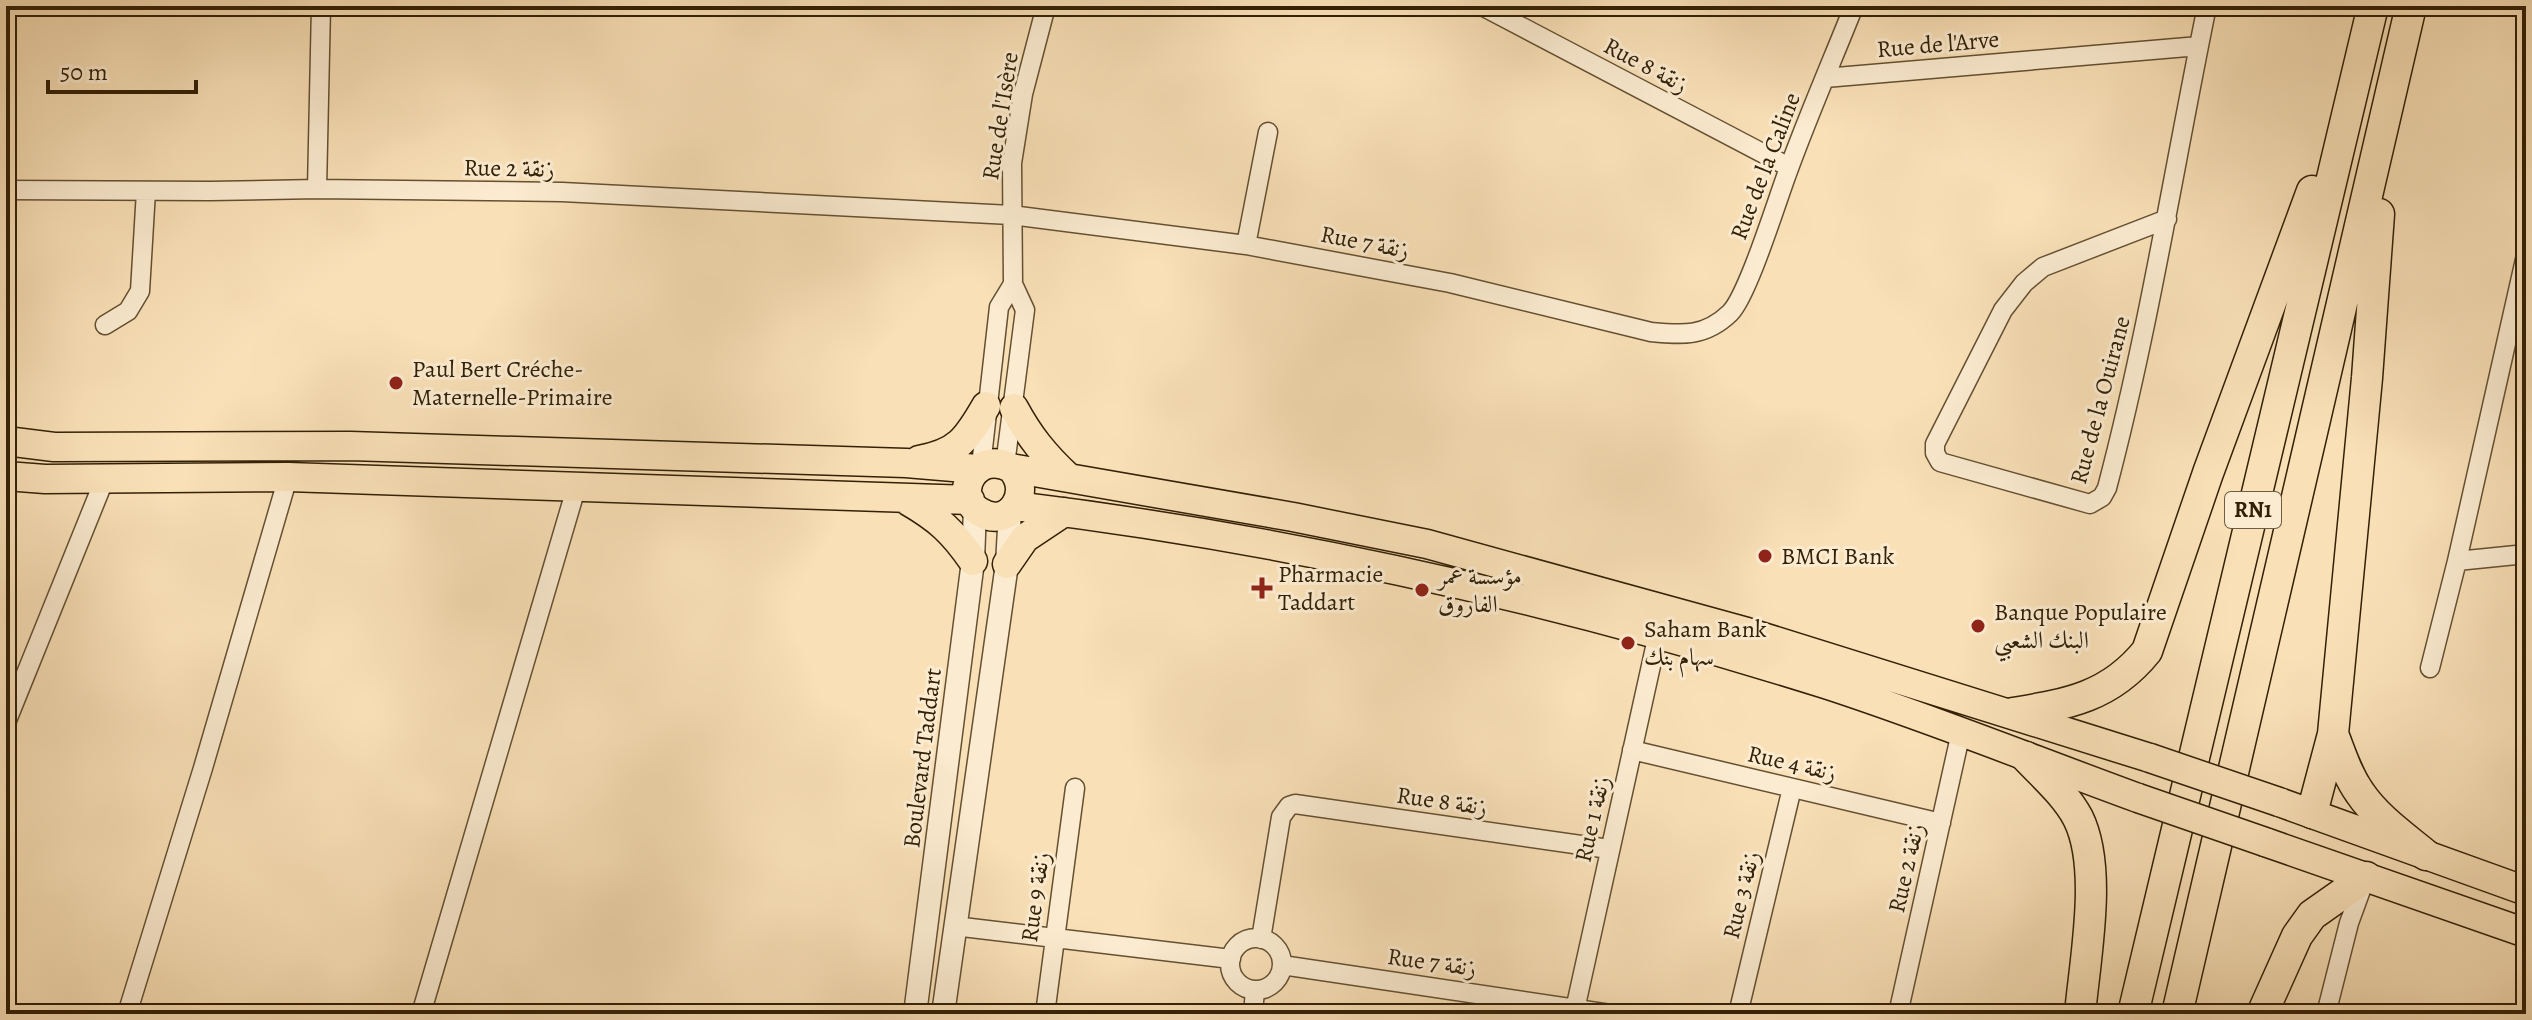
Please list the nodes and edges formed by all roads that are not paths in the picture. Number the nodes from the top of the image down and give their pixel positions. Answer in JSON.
{"nodes":[{"id":1,"x":321,"y":6,"type":"edge"},
{"id":2,"x":1046,"y":6,"type":"edge"},
{"id":3,"x":1482,"y":6,"type":"edge"},
{"id":4,"x":1854,"y":6,"type":"edge"},
{"id":5,"x":2207,"y":6,"type":"edge"},
{"id":6,"x":2373,"y":6,"type":"edge"},
{"id":7,"x":2411,"y":6,"type":"edge"},
{"id":8,"x":2199,"y":46,"type":"junction"},
{"id":9,"x":2363,"y":47,"type":"junction"},
{"id":10,"x":1825,"y":78,"type":"junction"},
{"id":11,"x":2385,"y":121,"type":"junction"},
{"id":12,"x":1268,"y":132,"type":"dead end"},
{"id":13,"x":1789,"y":167,"type":"junction"},
{"id":14,"x":317,"y":189,"type":"junction"},
{"id":15,"x":6,"y":190,"type":"edge"},
{"id":16,"x":146,"y":191,"type":"junction"},
{"id":17,"x":1011,"y":215,"type":"junction"},
{"id":18,"x":2167,"y":219,"type":"junction"},
{"id":19,"x":1246,"y":245,"type":"junction"},
{"id":20,"x":2526,"y":255,"type":"edge"},
{"id":21,"x":2523,"y":282,"type":"edge"},
{"id":22,"x":1013,"y":284,"type":"junction"},
{"id":23,"x":105,"y":325,"type":"dead end"},
{"id":24,"x":1706,"y":332,"type":"joint"},
{"id":25,"x":1000,"y":407,"type":"junction"},
{"id":26,"x":6,"y":441,"type":"edge"},
{"id":27,"x":906,"y":463,"type":"junction"},
{"id":28,"x":993,"y":467,"type":"junction"},
{"id":29,"x":6,"y":476,"type":"edge"},
{"id":30,"x":288,"y":477,"type":"junction"},
{"id":31,"x":105,"y":478,"type":"junction"},
{"id":32,"x":1069,"y":478,"type":"junction"},
{"id":33,"x":577,"y":485,"type":"junction"},
{"id":34,"x":904,"y":499,"type":"junction"},
{"id":35,"x":973,"y":504,"type":"junction"},
{"id":36,"x":1012,"y":508,"type":"junction"},
{"id":37,"x":1064,"y":512,"type":"junction"},
{"id":38,"x":2526,"y":554,"type":"edge"},
{"id":39,"x":973,"y":561,"type":"junction"},
{"id":40,"x":2457,"y":561,"type":"junction"},
{"id":41,"x":1007,"y":564,"type":"junction"},
{"id":42,"x":1658,"y":634,"type":"junction"},
{"id":43,"x":2430,"y":668,"type":"dead end"},
{"id":44,"x":2013,"y":713,"type":"junction"},
{"id":45,"x":6,"y":723,"type":"edge"},
{"id":46,"x":1961,"y":732,"type":"junction"},
{"id":47,"x":2333,"y":734,"type":"junction"},
{"id":48,"x":1632,"y":750,"type":"junction"},
{"id":49,"x":2026,"y":757,"type":"junction"},
{"id":50,"x":1075,"y":788,"type":"dead end"},
{"id":51,"x":1792,"y":788,"type":"junction"},
{"id":52,"x":2312,"y":813,"type":"junction"},
{"id":53,"x":1941,"y":823,"type":"junction"},
{"id":54,"x":1609,"y":849,"type":"junction"},
{"id":55,"x":2426,"y":855,"type":"junction"},
{"id":56,"x":2366,"y":877,"type":"junction"},
{"id":57,"x":2526,"y":891,"type":"edge"},
{"id":58,"x":954,"y":926,"type":"junction"},
{"id":59,"x":2526,"y":933,"type":"edge"},
{"id":60,"x":1053,"y":937,"type":"junction"},
{"id":61,"x":1261,"y":939,"type":"junction"},
{"id":62,"x":1231,"y":959,"type":"junction"},
{"id":63,"x":1282,"y":965,"type":"junction"},
{"id":64,"x":1255,"y":990,"type":"junction"},
{"id":65,"x":1575,"y":1011,"type":"edge"},
{"id":66,"x":127,"y":1014,"type":"edge"},
{"id":67,"x":421,"y":1014,"type":"edge"},
{"id":68,"x":915,"y":1014,"type":"edge"},
{"id":69,"x":943,"y":1014,"type":"edge"},
{"id":70,"x":1045,"y":1014,"type":"edge"},
{"id":71,"x":1253,"y":1014,"type":"edge"},
{"id":72,"x":1610,"y":1014,"type":"edge"},
{"id":73,"x":1738,"y":1014,"type":"edge"},
{"id":74,"x":1898,"y":1014,"type":"edge"},
{"id":75,"x":2080,"y":1014,"type":"edge"},
{"id":76,"x":2133,"y":1014,"type":"edge"},
{"id":77,"x":2177,"y":1014,"type":"edge"},
{"id":78,"x":2262,"y":1014,"type":"edge"},
{"id":79,"x":2326,"y":1014,"type":"edge"}],
"edges":[{"from":1,"to":14,"type":"street"},
{"from":2,"to":17,"type":"street","name":"Rue de l'Isère"},
{"from":3,"to":13,"type":"street","name":"Rue 8 زنقة"},
{"from":4,"to":10,"type":"street","name":"Rue de la Caline"},
{"from":5,"to":8,"type":"street","name":"Rue de la Ouirane"},
{"from":6,"to":9,"type":"highway","number":"RN1"},
{"from":7,"to":11,"type":"highway","number":"RN1"},
{"from":8,"to":10,"type":"street","name":"Rue de l'Arve"},
{"from":8,"to":18,"type":"street","name":"Rue de la Ouirane"},
{"from":9,"to":44,"type":"highway"},
{"from":9,"to":76,"type":"highway","number":"RN1"},
{"from":10,"to":13,"type":"street","name":"Rue de la Caline"},
{"from":11,"to":47,"type":"highway"},
{"from":11,"to":77,"type":"highway","number":"RN1"},
{"from":12,"to":19,"type":"street"},
{"from":13,"to":24,"type":"street","name":"Rue de la Caline"},
{"from":14,"to":16,"type":"street","name":"Rue 2 زنقة"},
{"from":14,"to":17,"type":"street","name":"Rue 2 زنقة"},
{"from":15,"to":16,"type":"street","name":"Rue 2 زنقة"},
{"from":16,"to":23,"type":"street"},
{"from":17,"to":19,"type":"street","name":"Rue 7 زنقة"},
{"from":17,"to":22,"type":"street","name":"Rue de l'Isère"},
{"from":18,"to":18,"type":"street","name":"Rue de la Ouirane"},
{"from":19,"to":24,"type":"street","name":"Rue 7 زنقة"},
{"from":20,"to":21,"type":"street"},
{"from":21,"to":40,"type":"street"},
{"from":22,"to":25,"type":"street","name":"Rue de l'Isère"},
{"from":22,"to":25,"type":"street","name":"Rue de l'Isère"},
{"from":25,"to":27,"type":"main road"},
{"from":25,"to":28,"type":"street","name":"Rue de l'Isère"},
{"from":25,"to":28,"type":"street","name":"Rue de l'Isère"},
{"from":25,"to":32,"type":"main road"},
{"from":26,"to":27,"type":"main road"},
{"from":27,"to":28,"type":"main road"},
{"from":28,"to":32,"type":"main road"},
{"from":28,"to":35,"type":"main road"},
{"from":28,"to":36,"type":"main road"},
{"from":29,"to":31,"type":"main road"},
{"from":30,"to":31,"type":"main road"},
{"from":30,"to":33,"type":"main road"},
{"from":30,"to":66,"type":"street"},
{"from":31,"to":45,"type":"street"},
{"from":32,"to":44,"type":"main road"},
{"from":33,"to":34,"type":"main road"},
{"from":33,"to":67,"type":"street"},
{"from":34,"to":35,"type":"main road"},
{"from":34,"to":39,"type":"main road"},
{"from":35,"to":36,"type":"main road"},
{"from":35,"to":39,"type":"street","name":"Boulevard Taddart"},
{"from":36,"to":37,"type":"main road"},
{"from":36,"to":41,"type":"street"},
{"from":37,"to":41,"type":"main road"},
{"from":37,"to":42,"type":"main road"},
{"from":38,"to":40,"type":"street"},
{"from":39,"to":68,"type":"street","name":"Boulevard Taddart"},
{"from":40,"to":43,"type":"street"},
{"from":41,"to":58,"type":"street"},
{"from":42,"to":46,"type":"main road"},
{"from":42,"to":48,"type":"street","name":"Rue 1 زنقة"},
{"from":44,"to":52,"type":"main road","bridge":true},
{"from":46,"to":49,"type":"main road"},
{"from":46,"to":53,"type":"street","name":"Rue 2 زنقة"},
{"from":47,"to":52,"type":"highway"},
{"from":47,"to":55,"type":"highway"},
{"from":48,"to":51,"type":"street","name":"Rue 4 زنقة"},
{"from":48,"to":54,"type":"street","name":"Rue 1 زنقة"},
{"from":49,"to":56,"type":"main road","bridge":true},
{"from":49,"to":75,"type":"highway"},
{"from":50,"to":60,"type":"street","name":"Rue 9 زنقة"},
{"from":51,"to":53,"type":"street","name":"Rue 4 زنقة"},
{"from":51,"to":73,"type":"street","name":"Rue 3 زنقة"},
{"from":52,"to":55,"type":"main road"},
{"from":53,"to":74,"type":"street","name":"Rue 2 زنقة"},
{"from":54,"to":61,"type":"street","name":"Rue 8 زنقة"},
{"from":54,"to":65,"type":"street","name":"Rue 1 زنقة"},
{"from":55,"to":57,"type":"main road"},
{"from":56,"to":59,"type":"main road"},
{"from":56,"to":78,"type":"highway"},
{"from":56,"to":79,"type":"street"},
{"from":58,"to":60,"type":"street"},
{"from":58,"to":69,"type":"street"},
{"from":60,"to":62,"type":"street"},
{"from":60,"to":70,"type":"street","name":"Rue 9 زنقة"},
{"from":61,"to":62,"type":"street"},
{"from":61,"to":63,"type":"street"},
{"from":62,"to":64,"type":"street"},
{"from":63,"to":64,"type":"street"},
{"from":63,"to":65,"type":"street","name":"Rue 7 زنقة"},
{"from":64,"to":71,"type":"street"},
{"from":65,"to":72,"type":"street","name":"Rue 7 زنقة"}]}
